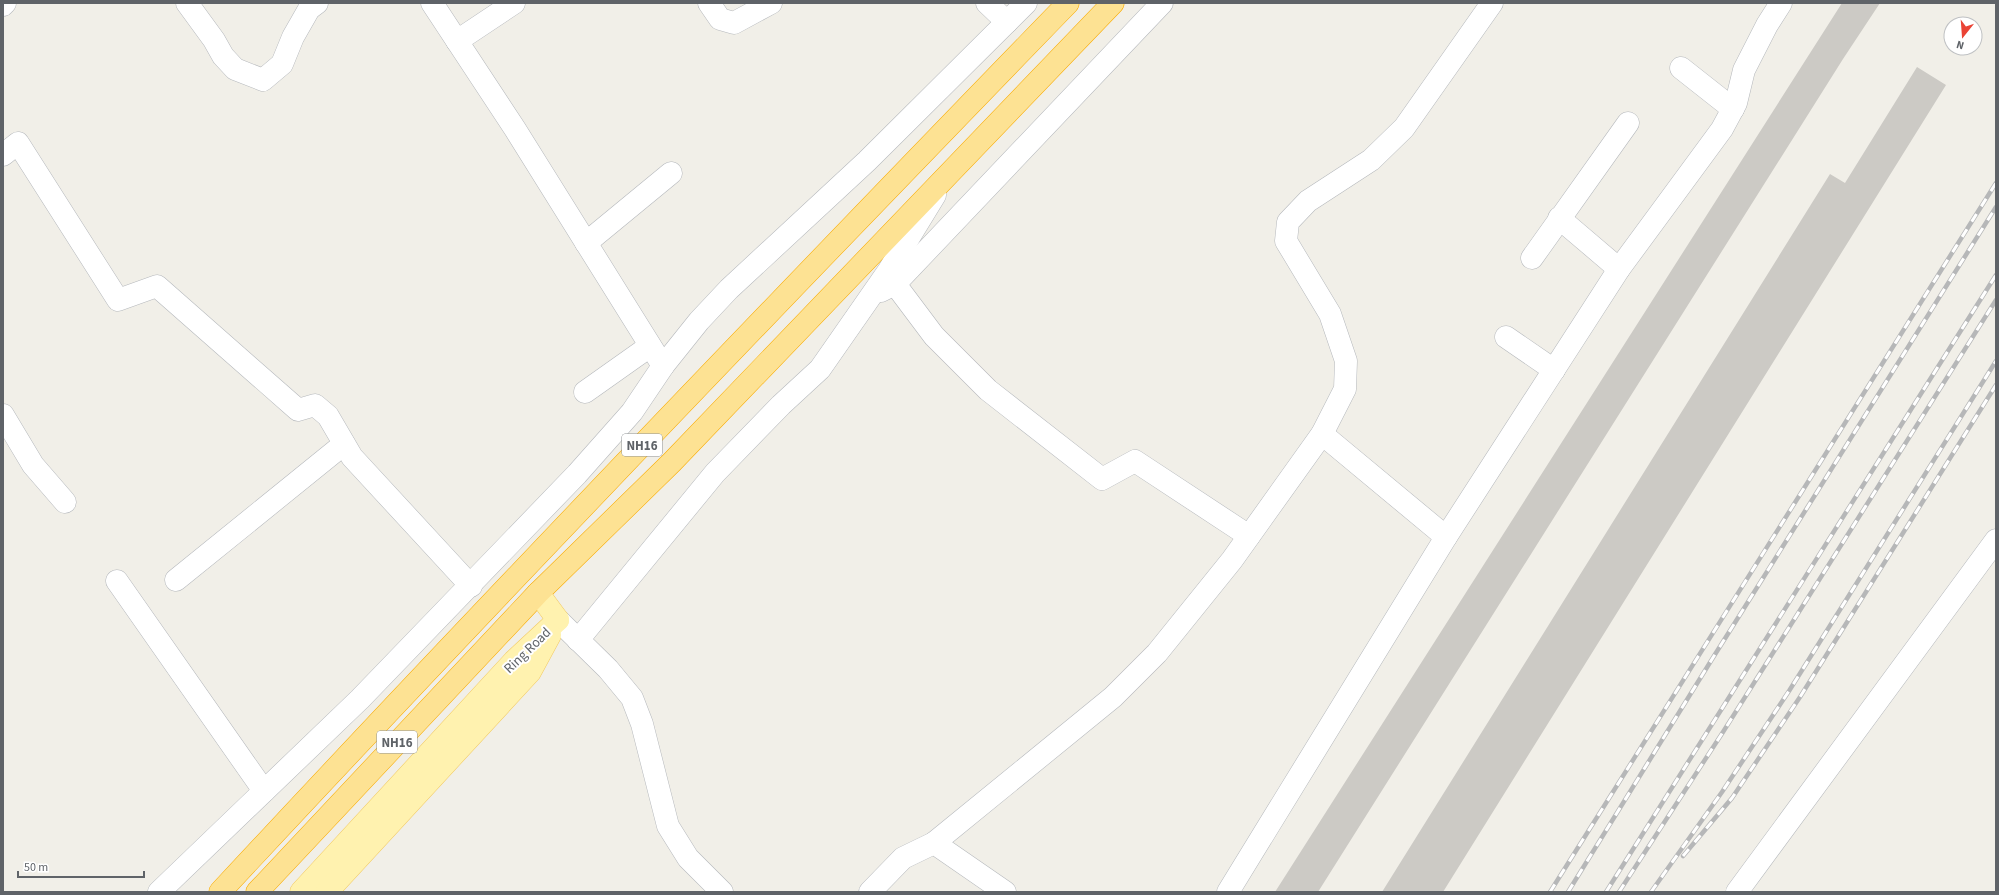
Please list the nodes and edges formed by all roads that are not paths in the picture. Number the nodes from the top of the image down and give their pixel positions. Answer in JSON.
{"nodes":[{"id":1,"x":6,"y":3,"type":"edge"},
{"id":2,"x":187,"y":3,"type":"edge"},
{"id":3,"x":317,"y":3,"type":"edge"},
{"id":4,"x":432,"y":3,"type":"edge"},
{"id":5,"x":514,"y":3,"type":"edge"},
{"id":6,"x":709,"y":3,"type":"edge"},
{"id":7,"x":771,"y":3,"type":"edge"},
{"id":8,"x":987,"y":3,"type":"edge"},
{"id":9,"x":1026,"y":3,"type":"edge"},
{"id":10,"x":1068,"y":3,"type":"edge"},
{"id":11,"x":1113,"y":3,"type":"edge"},
{"id":12,"x":1162,"y":3,"type":"edge"},
{"id":13,"x":1492,"y":3,"type":"edge"},
{"id":14,"x":1781,"y":3,"type":"edge"},
{"id":15,"x":3,"y":5,"type":"edge"},
{"id":16,"x":1007,"y":22,"type":"junction"},
{"id":17,"x":457,"y":41,"type":"junction"},
{"id":18,"x":1682,"y":68,"type":"dead end"},
{"id":19,"x":1733,"y":109,"type":"junction"},
{"id":20,"x":1628,"y":123,"type":"dead end"},
{"id":21,"x":3,"y":155,"type":"edge"},
{"id":22,"x":671,"y":173,"type":"dead end"},
{"id":23,"x":947,"y":175,"type":"junction"},
{"id":24,"x":1559,"y":218,"type":"junction"},
{"id":25,"x":586,"y":243,"type":"junction"},
{"id":26,"x":1532,"y":258,"type":"dead end"},
{"id":27,"x":1619,"y":269,"type":"junction"},
{"id":28,"x":895,"y":284,"type":"junction"},
{"id":29,"x":870,"y":297,"type":"junction"},
{"id":30,"x":1506,"y":336,"type":"dead end"},
{"id":31,"x":650,"y":346,"type":"junction"},
{"id":32,"x":663,"y":366,"type":"junction"},
{"id":33,"x":1554,"y":370,"type":"junction"},
{"id":34,"x":585,"y":392,"type":"dead end"},
{"id":35,"x":3,"y":415,"type":"edge"},
{"id":36,"x":1322,"y":434,"type":"junction"},
{"id":37,"x":344,"y":444,"type":"junction"},
{"id":38,"x":65,"y":502,"type":"dead end"},
{"id":39,"x":1249,"y":536,"type":"junction"},
{"id":40,"x":1446,"y":537,"type":"junction"},
{"id":41,"x":1996,"y":540,"type":"edge"},
{"id":42,"x":176,"y":580,"type":"dead end"},
{"id":43,"x":117,"y":581,"type":"dead end"},
{"id":44,"x":471,"y":586,"type":"junction"},
{"id":45,"x":538,"y":592,"type":"junction"},
{"id":46,"x":558,"y":620,"type":"junction"},
{"id":47,"x":578,"y":640,"type":"junction"},
{"id":48,"x":264,"y":791,"type":"junction"},
{"id":49,"x":934,"y":843,"type":"junction"},
{"id":50,"x":159,"y":892,"type":"edge"},
{"id":51,"x":220,"y":892,"type":"edge"},
{"id":52,"x":257,"y":892,"type":"edge"},
{"id":53,"x":301,"y":892,"type":"edge"},
{"id":54,"x":327,"y":892,"type":"edge"},
{"id":55,"x":722,"y":892,"type":"edge"},
{"id":56,"x":870,"y":892,"type":"edge"},
{"id":57,"x":1005,"y":892,"type":"edge"},
{"id":58,"x":1228,"y":892,"type":"edge"},
{"id":59,"x":1737,"y":892,"type":"edge"}],
"edges":[{"from":1,"to":15,"type":"street"},
{"from":2,"to":3,"type":"street"},
{"from":4,"to":17,"type":"street"},
{"from":5,"to":17,"type":"street"},
{"from":6,"to":7,"type":"street"},
{"from":8,"to":16,"type":"street"},
{"from":9,"to":16,"type":"street"},
{"from":10,"to":51,"type":"highway","number":"NH16"},
{"from":11,"to":23,"type":"highway","number":"NH16"},
{"from":12,"to":28,"type":"street"},
{"from":13,"to":36,"type":"street"},
{"from":14,"to":19,"type":"street"},
{"from":16,"to":32,"type":"street"},
{"from":17,"to":25,"type":"street"},
{"from":18,"to":19,"type":"street"},
{"from":19,"to":27,"type":"street"},
{"from":20,"to":24,"type":"street"},
{"from":21,"to":37,"type":"street"},
{"from":22,"to":25,"type":"street"},
{"from":23,"to":29,"type":"street"},
{"from":23,"to":45,"type":"highway","number":"NH16"},
{"from":24,"to":26,"type":"street"},
{"from":24,"to":27,"type":"street"},
{"from":25,"to":31,"type":"street"},
{"from":27,"to":33,"type":"street"},
{"from":28,"to":29,"type":"street"},
{"from":28,"to":39,"type":"street"},
{"from":29,"to":47,"type":"street"},
{"from":30,"to":33,"type":"street"},
{"from":31,"to":32,"type":"street"},
{"from":31,"to":34,"type":"street"},
{"from":32,"to":44,"type":"street"},
{"from":33,"to":40,"type":"street"},
{"from":35,"to":38,"type":"street"},
{"from":36,"to":39,"type":"street"},
{"from":36,"to":40,"type":"street"},
{"from":37,"to":42,"type":"street"},
{"from":37,"to":44,"type":"street"},
{"from":39,"to":49,"type":"street"},
{"from":40,"to":58,"type":"street"},
{"from":41,"to":59,"type":"street"},
{"from":43,"to":48,"type":"street"},
{"from":44,"to":48,"type":"street"},
{"from":45,"to":46,"type":"main road"},
{"from":45,"to":52,"type":"highway","number":"NH16"},
{"from":46,"to":47,"type":"street"},
{"from":46,"to":53,"type":"main road","name":"Ring Road"},
{"from":46,"to":54,"type":"main road","name":"Ring Road"},
{"from":47,"to":55,"type":"street"},
{"from":48,"to":50,"type":"street"},
{"from":49,"to":56,"type":"street"},
{"from":49,"to":57,"type":"street"}]}
